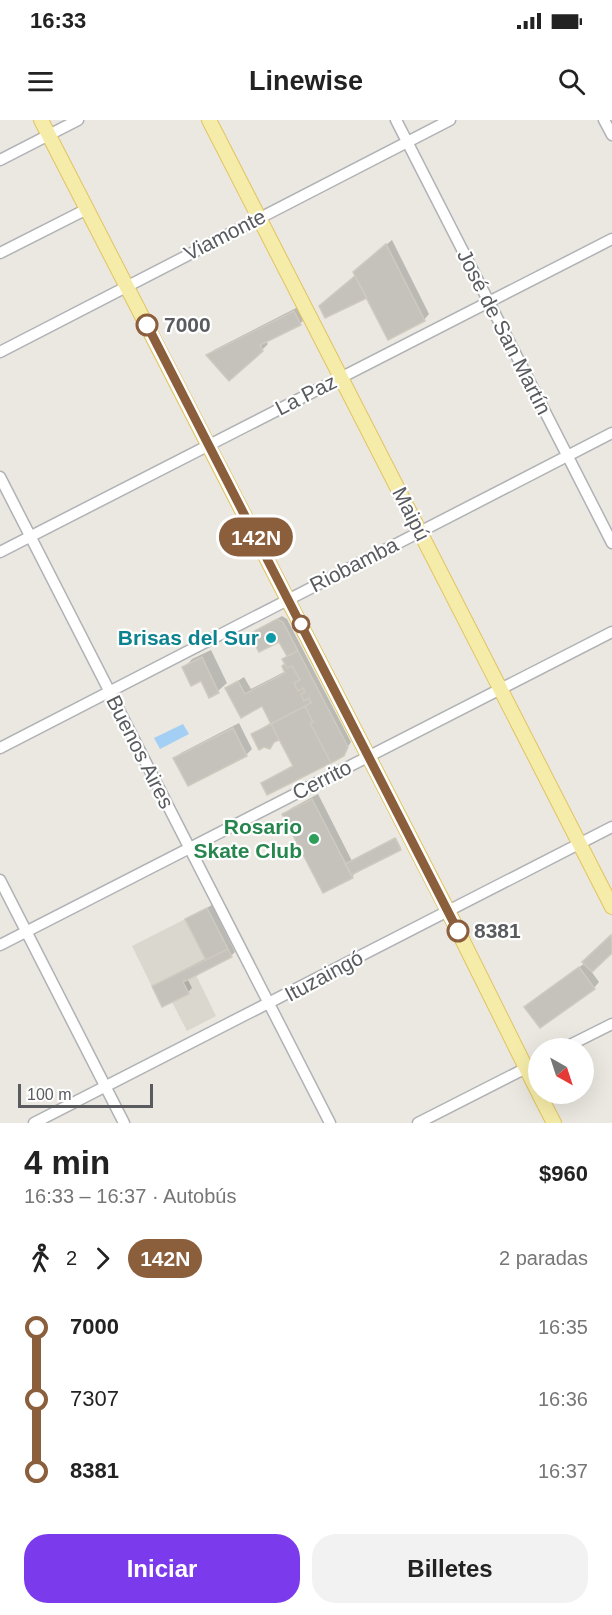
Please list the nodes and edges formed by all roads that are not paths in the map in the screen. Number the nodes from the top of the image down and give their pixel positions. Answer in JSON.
{"nodes":[{"id":1,"x":41,"y":120,"type":"edge"},
{"id":2,"x":78,"y":120,"type":"edge"},
{"id":3,"x":209,"y":120,"type":"edge"},
{"id":4,"x":396,"y":120,"type":"edge"},
{"id":5,"x":450,"y":120,"type":"edge"},
{"id":6,"x":604,"y":120,"type":"edge"},
{"id":7,"x":49,"y":135,"type":"junction"},
{"id":8,"x":612,"y":135,"type":"edge"},
{"id":9,"x":407,"y":142,"type":"junction"},
{"id":10,"x":0,"y":160,"type":"edge"},
{"id":11,"x":87,"y":209,"type":"junction"},
{"id":12,"x":259,"y":218,"type":"junction"},
{"id":13,"x":612,"y":239,"type":"edge"},
{"id":14,"x":0,"y":253,"type":"edge"},
{"id":15,"x":127,"y":285,"type":"junction"},
{"id":16,"x":489,"y":302,"type":"junction"},
{"id":17,"x":0,"y":352,"type":"edge"},
{"id":18,"x":341,"y":377,"type":"junction"},
{"id":19,"x":612,"y":434,"type":"edge"},
{"id":20,"x":209,"y":445,"type":"junction"},
{"id":21,"x":568,"y":456,"type":"junction"},
{"id":22,"x":0,"y":477,"type":"edge"},
{"id":23,"x":420,"y":531,"type":"junction"},
{"id":24,"x":30,"y":536,"type":"junction"},
{"id":25,"x":612,"y":543,"type":"edge"},
{"id":26,"x":0,"y":552,"type":"edge"},
{"id":27,"x":288,"y":599,"type":"junction"},
{"id":28,"x":612,"y":632,"type":"edge"},
{"id":29,"x":500,"y":689,"type":"junction"},
{"id":30,"x":110,"y":692,"type":"junction"},
{"id":31,"x":0,"y":747,"type":"edge"},
{"id":32,"x":368,"y":756,"type":"junction"},
{"id":33,"x":612,"y":827,"type":"edge"},
{"id":34,"x":579,"y":844,"type":"junction"},
{"id":35,"x":190,"y":849,"type":"junction"},
{"id":36,"x":0,"y":880,"type":"edge"},
{"id":37,"x":612,"y":907,"type":"edge"},
{"id":38,"x":448,"y":911,"type":"junction"},
{"id":39,"x":27,"y":932,"type":"junction"},
{"id":40,"x":0,"y":945,"type":"edge"},
{"id":41,"x":269,"y":1004,"type":"junction"},
{"id":42,"x":612,"y":1024,"type":"edge"},
{"id":43,"x":584,"y":1038,"type":"edge"},
{"id":44,"x":528,"y":1058,"type":"edge"},
{"id":45,"x":528,"y":1067,"type":"edge"},
{"id":46,"x":106,"y":1087,"type":"junction"},
{"id":47,"x":544,"y":1104,"type":"edge"},
{"id":48,"x":34,"y":1123,"type":"edge"},
{"id":49,"x":124,"y":1123,"type":"edge"},
{"id":50,"x":330,"y":1123,"type":"edge"},
{"id":51,"x":418,"y":1123,"type":"edge"},
{"id":52,"x":554,"y":1123,"type":"edge"}],
"edges":[{"from":1,"to":7,"type":"main road"},
{"from":2,"to":7,"type":"street"},
{"from":3,"to":12,"type":"main road","name":"Maipú"},
{"from":4,"to":9,"type":"street","name":"José de San Martín"},
{"from":5,"to":9,"type":"street","name":"Viamonte"},
{"from":6,"to":8,"type":"street"},
{"from":7,"to":10,"type":"street"},
{"from":7,"to":11,"type":"main road"},
{"from":9,"to":12,"type":"street","name":"Viamonte"},
{"from":9,"to":16,"type":"street","name":"José de San Martín"},
{"from":11,"to":14,"type":"street"},
{"from":11,"to":15,"type":"main road"},
{"from":12,"to":15,"type":"street","name":"Viamonte"},
{"from":12,"to":18,"type":"main road","name":"Maipú"},
{"from":13,"to":16,"type":"street","name":"La Paz"},
{"from":15,"to":17,"type":"street","name":"Viamonte"},
{"from":15,"to":20,"type":"main road"},
{"from":16,"to":18,"type":"street","name":"La Paz"},
{"from":16,"to":21,"type":"street","name":"José de San Martín"},
{"from":18,"to":20,"type":"street","name":"La Paz"},
{"from":18,"to":23,"type":"main road","name":"Maipú"},
{"from":19,"to":21,"type":"street","name":"Riobamba"},
{"from":20,"to":24,"type":"street","name":"La Paz"},
{"from":20,"to":27,"type":"main road"},
{"from":21,"to":23,"type":"street","name":"Riobamba"},
{"from":21,"to":25,"type":"street","name":"José de San Martín"},
{"from":22,"to":24,"type":"street","name":"Buenos Aires"},
{"from":23,"to":27,"type":"street","name":"Riobamba"},
{"from":23,"to":29,"type":"main road","name":"Maipú"},
{"from":24,"to":26,"type":"street","name":"La Paz"},
{"from":24,"to":30,"type":"street","name":"Buenos Aires"},
{"from":27,"to":30,"type":"street","name":"Riobamba"},
{"from":27,"to":32,"type":"main road"},
{"from":28,"to":29,"type":"street","name":"Cerrito"},
{"from":29,"to":32,"type":"street","name":"Cerrito"},
{"from":29,"to":34,"type":"main road","name":"Maipú"},
{"from":30,"to":31,"type":"street","name":"Riobamba"},
{"from":30,"to":35,"type":"street","name":"Buenos Aires"},
{"from":32,"to":35,"type":"street","name":"Cerrito"},
{"from":32,"to":38,"type":"main road"},
{"from":33,"to":34,"type":"street","name":"Ituzaingó"},
{"from":34,"to":37,"type":"main road","name":"Maipú"},
{"from":34,"to":38,"type":"street","name":"Ituzaingó"},
{"from":35,"to":39,"type":"street","name":"Cerrito"},
{"from":35,"to":41,"type":"street","name":"Buenos Aires"},
{"from":36,"to":39,"type":"street"},
{"from":38,"to":41,"type":"street","name":"Ituzaingó"},
{"from":38,"to":44,"type":"main road"},
{"from":39,"to":40,"type":"street","name":"Cerrito"},
{"from":39,"to":46,"type":"street"},
{"from":41,"to":46,"type":"street","name":"Ituzaingó"},
{"from":41,"to":50,"type":"street","name":"Buenos Aires"},
{"from":42,"to":43,"type":"street"},
{"from":45,"to":51,"type":"street"},
{"from":46,"to":48,"type":"street","name":"Ituzaingó"},
{"from":46,"to":49,"type":"street"},
{"from":47,"to":52,"type":"main road"}]}
